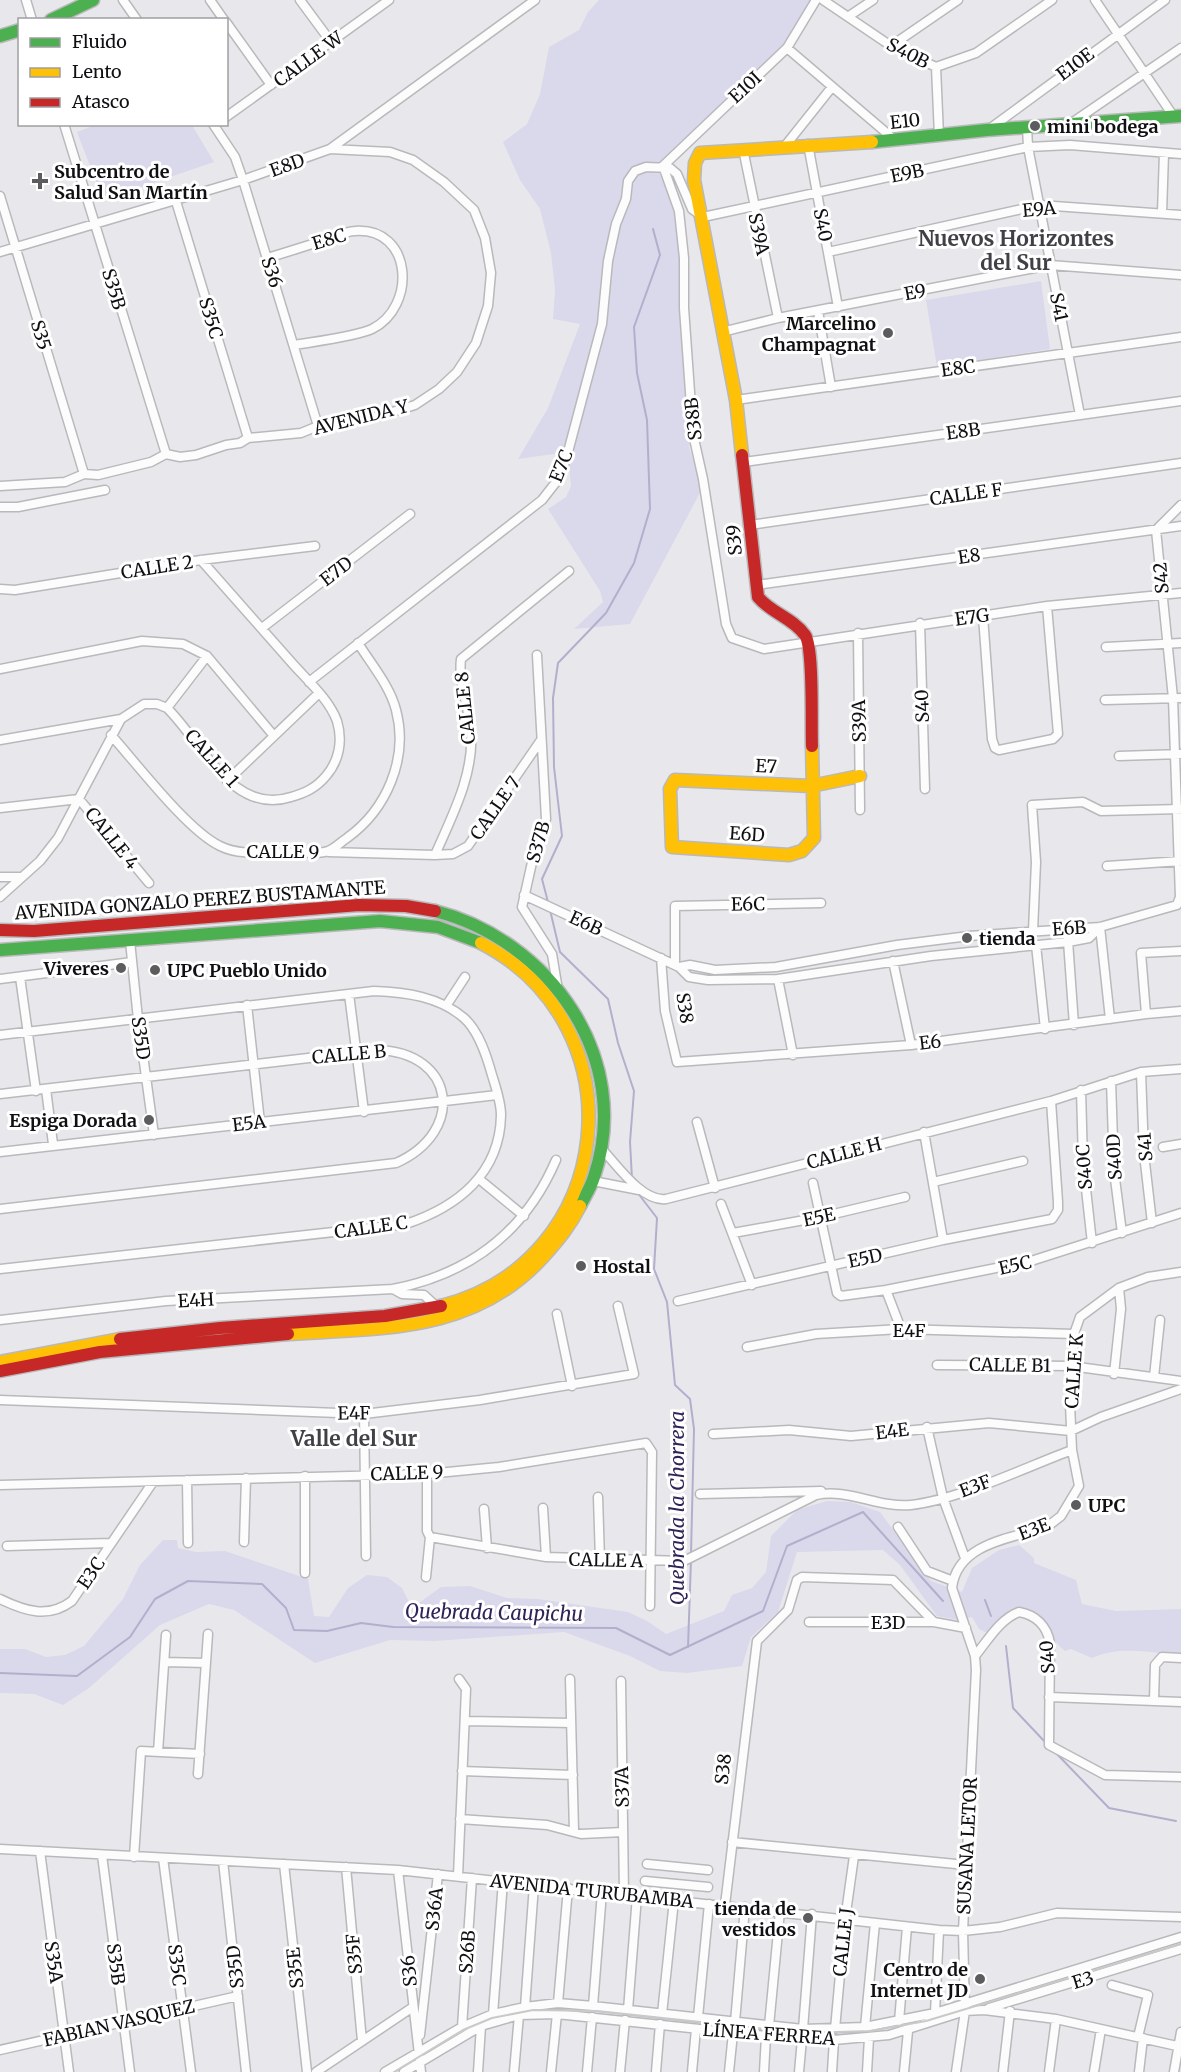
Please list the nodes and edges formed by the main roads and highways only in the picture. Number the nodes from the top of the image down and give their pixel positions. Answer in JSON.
{"nodes":[{"id":1,"x":93,"y":0,"type":"edge"},
{"id":2,"x":55,"y":18,"type":"edge"},
{"id":3,"x":18,"y":31,"type":"edge"},
{"id":4,"x":0,"y":36,"type":"edge"},
{"id":5,"x":1179,"y":115,"type":"edge"},
{"id":6,"x":703,"y":217,"type":"joint"},
{"id":7,"x":860,"y":776,"type":"road end"},
{"id":8,"x":811,"y":786,"type":"junction"},
{"id":9,"x":672,"y":847,"type":"joint"},
{"id":10,"x":0,"y":930,"type":"edge"},
{"id":11,"x":0,"y":950,"type":"edge"},
{"id":12,"x":0,"y":1362,"type":"edge"},
{"id":13,"x":0,"y":1371,"type":"edge"}],
"edges":[{"from":1,"to":2,"type":"main road"},
{"from":3,"to":4,"type":"main road"},
{"from":5,"to":6,"type":"main road","name":"E10"},
{"from":6,"to":8,"type":"main road","name":"S39"},
{"from":7,"to":8,"type":"main road","name":"E7"},
{"from":8,"to":9,"type":"main road","name":"E6D"},
{"from":8,"to":9,"type":"main road","name":"E7"},
{"from":10,"to":13,"type":"main road","name":"AVENIDA GONZALO PEREZ BUSTAMANTE"},
{"from":11,"to":12,"type":"main road","name":"AVENIDA GONZALO PEREZ BUSTAMANTE"}]}
